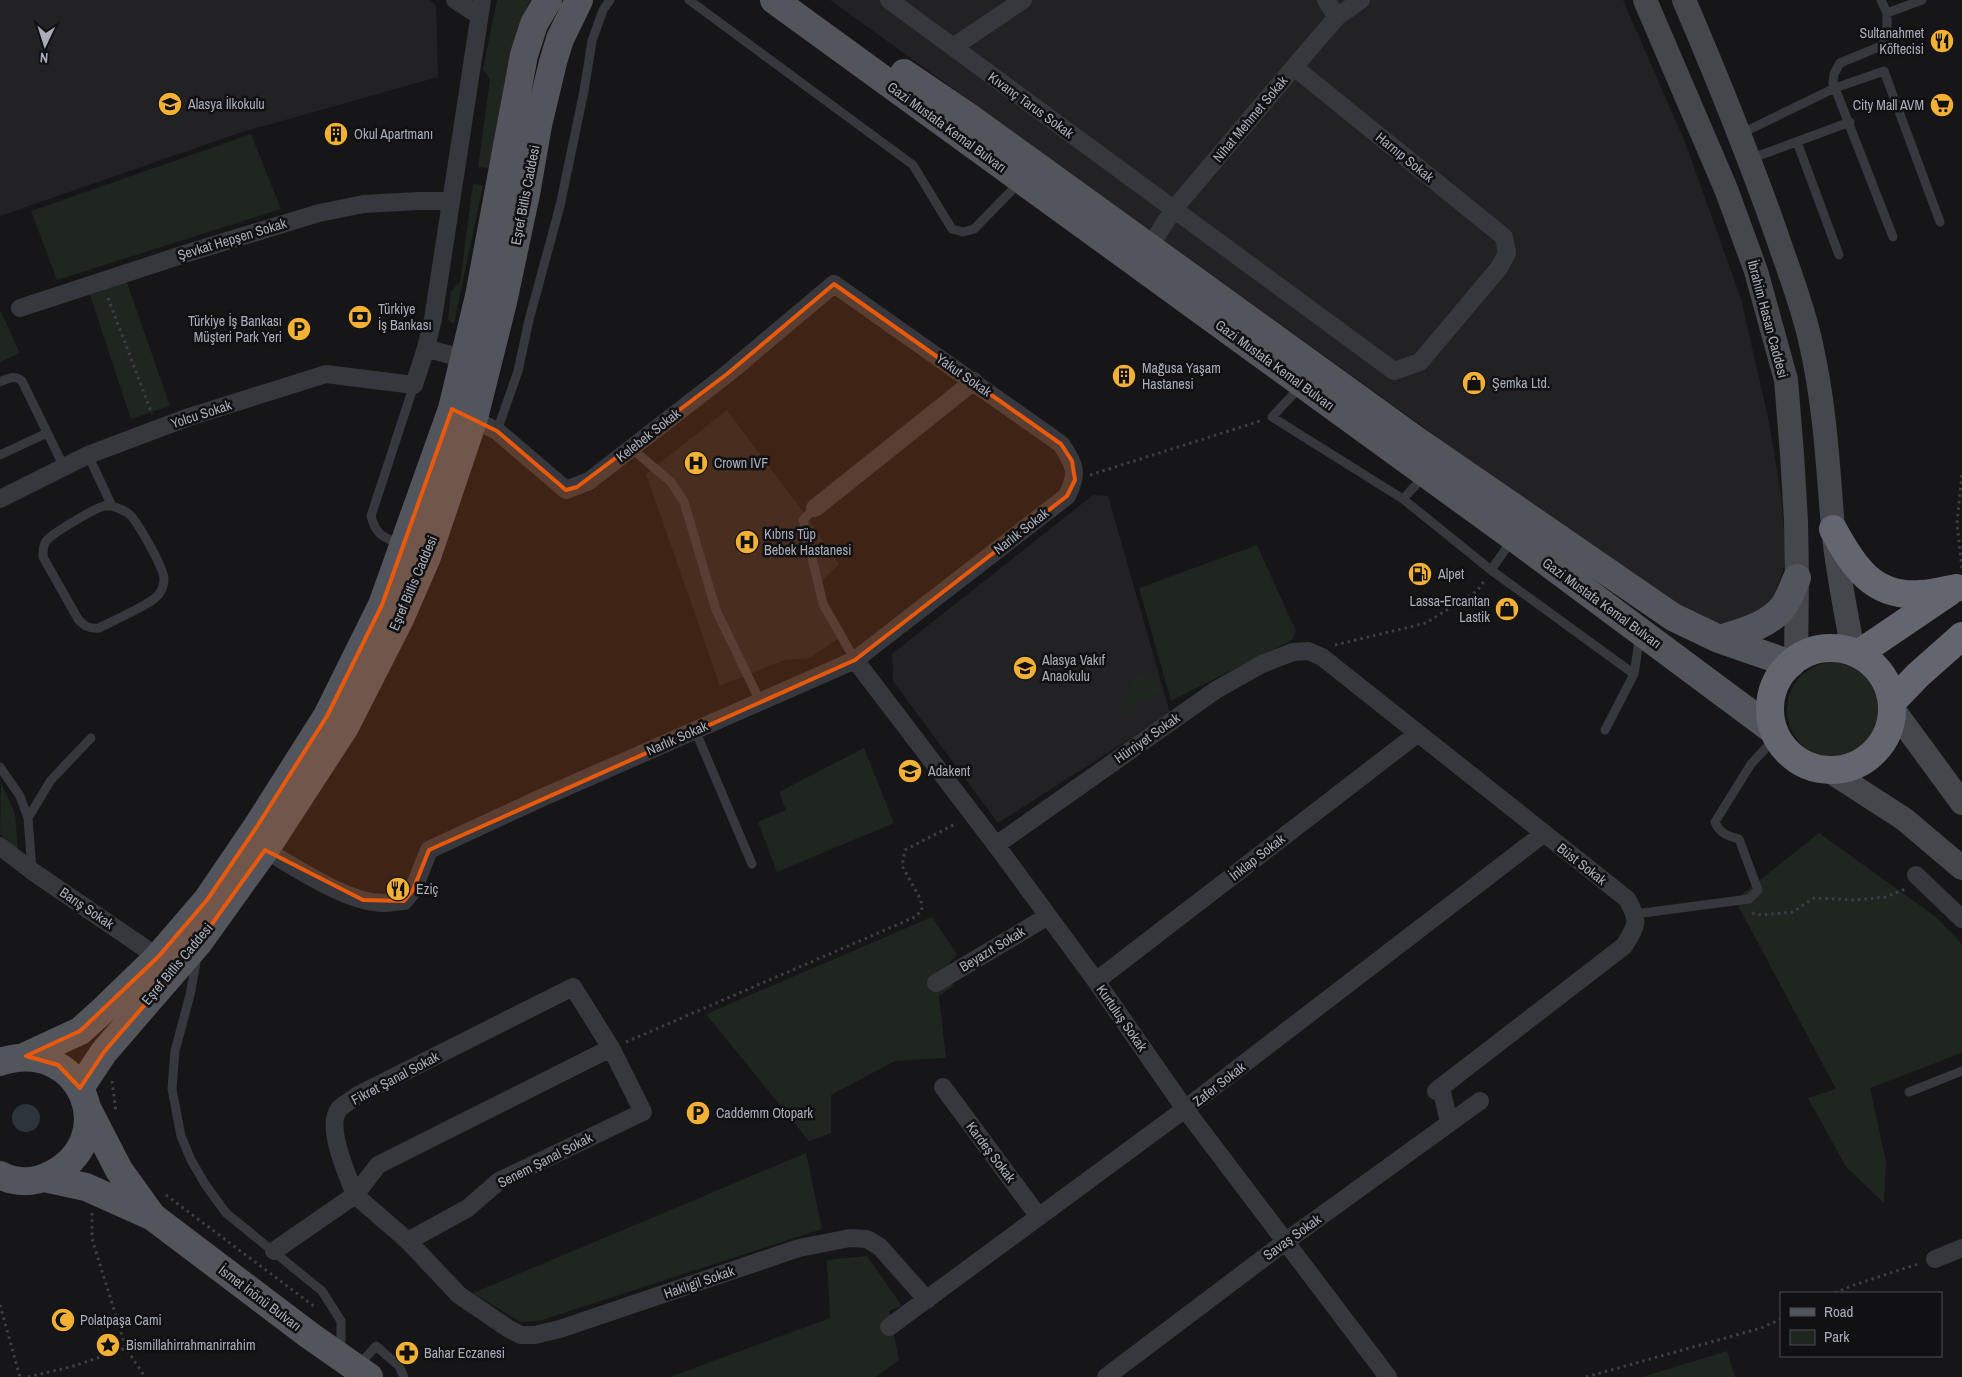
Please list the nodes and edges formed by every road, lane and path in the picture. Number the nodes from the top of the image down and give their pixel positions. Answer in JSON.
{"nodes":[{"id":1,"x":455,"y":0,"type":"edge"},
{"id":2,"x":548,"y":0,"type":"edge"},
{"id":3,"x":579,"y":0,"type":"edge"},
{"id":4,"x":610,"y":0,"type":"edge"},
{"id":5,"x":688,"y":0,"type":"edge"},
{"id":6,"x":774,"y":0,"type":"edge"},
{"id":7,"x":802,"y":0,"type":"edge"},
{"id":8,"x":890,"y":0,"type":"edge"},
{"id":9,"x":1024,"y":0,"type":"edge"},
{"id":10,"x":1326,"y":0,"type":"edge"},
{"id":11,"x":1361,"y":0,"type":"edge"},
{"id":12,"x":1646,"y":0,"type":"edge"},
{"id":13,"x":1684,"y":0,"type":"edge"},
{"id":14,"x":1881,"y":0,"type":"edge"},
{"id":15,"x":1922,"y":0,"type":"edge"},
{"id":16,"x":480,"y":7,"type":"edge"},
{"id":17,"x":1887,"y":14,"type":"junction"},
{"id":18,"x":1337,"y":17,"type":"junction"},
{"id":19,"x":952,"y":47,"type":"junction"},
{"id":20,"x":1294,"y":67,"type":"junction"},
{"id":21,"x":1835,"y":88,"type":"junction"},
{"id":22,"x":1850,"y":122,"type":"junction"},
{"id":23,"x":1740,"y":134,"type":"junction"},
{"id":24,"x":1797,"y":142,"type":"junction"},
{"id":25,"x":1750,"y":160,"type":"junction"},
{"id":26,"x":1021,"y":181,"type":"junction"},
{"id":27,"x":451,"y":201,"type":"junction"},
{"id":28,"x":1173,"y":210,"type":"junction"},
{"id":29,"x":1940,"y":222,"type":"dead end"},
{"id":30,"x":1893,"y":237,"type":"dead end"},
{"id":31,"x":1149,"y":248,"type":"junction"},
{"id":32,"x":1507,"y":253,"type":"joint"},
{"id":33,"x":1839,"y":254,"type":"dead end"},
{"id":34,"x":101,"y":281,"type":"junction"},
{"id":35,"x":834,"y":284,"type":"joint"},
{"id":36,"x":20,"y":308,"type":"dead end"},
{"id":37,"x":426,"y":348,"type":"junction"},
{"id":38,"x":464,"y":360,"type":"junction"},
{"id":39,"x":974,"y":381,"type":"junction"},
{"id":40,"x":0,"y":382,"type":"edge"},
{"id":41,"x":1302,"y":384,"type":"junction"},
{"id":42,"x":414,"y":385,"type":"junction"},
{"id":43,"x":1272,"y":417,"type":"junction"},
{"id":44,"x":474,"y":420,"type":"junction"},
{"id":45,"x":158,"y":429,"type":"junction"},
{"id":46,"x":47,"y":433,"type":"junction"},
{"id":47,"x":631,"y":448,"type":"junction"},
{"id":48,"x":0,"y":455,"type":"edge"},
{"id":49,"x":88,"y":455,"type":"junction"},
{"id":50,"x":64,"y":467,"type":"junction"},
{"id":51,"x":1426,"y":474,"type":"junction"},
{"id":52,"x":1962,"y":474,"type":"edge"},
{"id":53,"x":1075,"y":480,"type":"junction"},
{"id":54,"x":0,"y":499,"type":"edge"},
{"id":55,"x":1403,"y":499,"type":"junction"},
{"id":56,"x":112,"y":506,"type":"junction"},
{"id":57,"x":815,"y":508,"type":"joint"},
{"id":58,"x":1522,"y":528,"type":"junction"},
{"id":59,"x":1833,"y":529,"type":"junction"},
{"id":60,"x":415,"y":551,"type":"junction"},
{"id":61,"x":1491,"y":570,"type":"junction"},
{"id":62,"x":1797,"y":578,"type":"junction"},
{"id":63,"x":1960,"y":581,"type":"edge"},
{"id":64,"x":1641,"y":632,"type":"junction"},
{"id":65,"x":1962,"y":636,"type":"edge"},
{"id":66,"x":1719,"y":639,"type":"junction"},
{"id":67,"x":1308,"y":651,"type":"junction"},
{"id":68,"x":1855,"y":653,"type":"junction"},
{"id":69,"x":855,"y":660,"type":"junction"},
{"id":70,"x":1793,"y":661,"type":"junction"},
{"id":71,"x":1634,"y":674,"type":"junction"},
{"id":72,"x":760,"y":701,"type":"junction"},
{"id":73,"x":1893,"y":705,"type":"junction"},
{"id":74,"x":694,"y":730,"type":"junction"},
{"id":75,"x":1605,"y":730,"type":"dead end"},
{"id":76,"x":1776,"y":733,"type":"junction"},
{"id":77,"x":1417,"y":734,"type":"junction"},
{"id":78,"x":91,"y":738,"type":"dead end"},
{"id":79,"x":0,"y":767,"type":"edge"},
{"id":80,"x":1828,"y":770,"type":"junction"},
{"id":81,"x":1962,"y":803,"type":"edge"},
{"id":82,"x":972,"y":814,"type":"junction"},
{"id":83,"x":28,"y":818,"type":"junction"},
{"id":84,"x":1543,"y":834,"type":"junction"},
{"id":85,"x":996,"y":845,"type":"junction"},
{"id":86,"x":0,"y":846,"type":"edge"},
{"id":87,"x":265,"y":850,"type":"junction"},
{"id":88,"x":752,"y":864,"type":"dead end"},
{"id":89,"x":1962,"y":868,"type":"edge"},
{"id":90,"x":32,"y":871,"type":"junction"},
{"id":91,"x":1916,"y":875,"type":"dead end"},
{"id":92,"x":1936,"y":893,"type":"junction"},
{"id":93,"x":1743,"y":911,"type":"dead end"},
{"id":94,"x":1635,"y":914,"type":"junction"},
{"id":95,"x":1048,"y":916,"type":"junction"},
{"id":96,"x":1962,"y":919,"type":"edge"},
{"id":97,"x":199,"y":942,"type":"junction"},
{"id":98,"x":166,"y":963,"type":"junction"},
{"id":99,"x":1096,"y":982,"type":"junction"},
{"id":100,"x":936,"y":983,"type":"dead end"},
{"id":101,"x":611,"y":1048,"type":"junction"},
{"id":102,"x":7,"y":1060,"type":"edge"},
{"id":103,"x":1962,"y":1071,"type":"edge"},
{"id":104,"x":111,"y":1078,"type":"dead end"},
{"id":105,"x":943,"y":1087,"type":"dead end"},
{"id":106,"x":1909,"y":1092,"type":"dead end"},
{"id":107,"x":84,"y":1098,"type":"junction"},
{"id":108,"x":1480,"y":1101,"type":"dead end"},
{"id":109,"x":1185,"y":1109,"type":"junction"},
{"id":110,"x":643,"y":1112,"type":"joint"},
{"id":111,"x":118,"y":1120,"type":"dead end"},
{"id":112,"x":1449,"y":1124,"type":"junction"},
{"id":113,"x":17,"y":1181,"type":"edge"},
{"id":114,"x":160,"y":1190,"type":"dead end"},
{"id":115,"x":355,"y":1195,"type":"junction"},
{"id":116,"x":92,"y":1212,"type":"dead end"},
{"id":117,"x":1039,"y":1216,"type":"junction"},
{"id":118,"x":153,"y":1218,"type":"junction"},
{"id":119,"x":408,"y":1241,"type":"junction"},
{"id":120,"x":1284,"y":1242,"type":"junction"},
{"id":121,"x":1962,"y":1248,"type":"edge"},
{"id":122,"x":274,"y":1251,"type":"junction"},
{"id":123,"x":1935,"y":1259,"type":"joint"},
{"id":124,"x":1837,"y":1292,"type":"edge"},
{"id":125,"x":927,"y":1300,"type":"junction"},
{"id":126,"x":0,"y":1304,"type":"edge"},
{"id":127,"x":319,"y":1310,"type":"dead end"},
{"id":128,"x":1780,"y":1319,"type":"edge"},
{"id":129,"x":889,"y":1327,"type":"dead end"},
{"id":130,"x":126,"y":1348,"type":"junction"},
{"id":131,"x":355,"y":1368,"type":"edge"},
{"id":132,"x":20,"y":1377,"type":"edge"},
{"id":133,"x":28,"y":1377,"type":"edge"},
{"id":134,"x":145,"y":1377,"type":"edge"},
{"id":135,"x":404,"y":1377,"type":"edge"},
{"id":136,"x":1106,"y":1377,"type":"edge"},
{"id":137,"x":1388,"y":1377,"type":"edge"},
{"id":138,"x":1586,"y":1377,"type":"edge"}],
"edges":[{"from":1,"to":16,"type":"street"},
{"from":2,"to":38,"type":"main road","name":"Eşref Bitlis Caddesi"},
{"from":3,"to":44,"type":"main road","name":"Eşref Bitlis Caddesi"},
{"from":4,"to":44,"type":"lane"},
{"from":5,"to":26,"type":"lane"},
{"from":6,"to":26,"type":"main road","name":"Gazi Mustafa Kemal Bulvarı"},
{"from":7,"to":31,"type":"main road","name":"Gazi Mustafa Kemal Bulvarı"},
{"from":8,"to":19,"type":"street","name":"Kıvanç Tarus Sokak"},
{"from":9,"to":19,"type":"street"},
{"from":10,"to":18,"type":"street"},
{"from":11,"to":18,"type":"street","name":"Nihat Mehmet Sokak"},
{"from":12,"to":62,"type":"main road","name":"İbrahim Hasan Caddesi"},
{"from":13,"to":23,"type":"main road"},
{"from":14,"to":17,"type":"lane"},
{"from":15,"to":17,"type":"lane"},
{"from":16,"to":27,"type":"street"},
{"from":17,"to":21,"type":"lane"},
{"from":18,"to":20,"type":"street","name":"Nihat Mehmet Sokak"},
{"from":19,"to":28,"type":"street","name":"Kıvanç Tarus Sokak"},
{"from":20,"to":28,"type":"street","name":"Nihat Mehmet Sokak"},
{"from":20,"to":32,"type":"street","name":"Harnıp Sokak"},
{"from":21,"to":22,"type":"lane"},
{"from":21,"to":23,"type":"lane"},
{"from":21,"to":29,"type":"lane"},
{"from":22,"to":24,"type":"lane"},
{"from":22,"to":30,"type":"lane"},
{"from":23,"to":25,"type":"main road"},
{"from":24,"to":25,"type":"lane"},
{"from":24,"to":33,"type":"lane"},
{"from":25,"to":59,"type":"main road"},
{"from":26,"to":41,"type":"main road","name":"Gazi Mustafa Kemal Bulvarı"},
{"from":27,"to":34,"type":"street","name":"Şevkat Hepşen Sokak"},
{"from":27,"to":37,"type":"street"},
{"from":28,"to":31,"type":"street","name":"Nihat Mehmet Sokak"},
{"from":28,"to":32,"type":"street","name":"Kıvanç Tarus Sokak"},
{"from":31,"to":58,"type":"main road","name":"Gazi Mustafa Kemal Bulvarı"},
{"from":34,"to":36,"type":"street","name":"Şevkat Hepşen Sokak"},
{"from":34,"to":45,"type":"path"},
{"from":35,"to":39,"type":"street","name":"Yakut Sokak"},
{"from":35,"to":47,"type":"street","name":"Kelebek Sokak"},
{"from":37,"to":38,"type":"street"},
{"from":37,"to":42,"type":"street"},
{"from":38,"to":44,"type":"main road","name":"Eşref Bitlis Caddesi"},
{"from":39,"to":53,"type":"street","name":"Yakut Sokak"},
{"from":39,"to":57,"type":"street"},
{"from":40,"to":46,"type":"lane"},
{"from":41,"to":43,"type":"lane"},
{"from":41,"to":51,"type":"main road","name":"Gazi Mustafa Kemal Bulvarı"},
{"from":42,"to":45,"type":"street","name":"Yolcu Sokak"},
{"from":42,"to":60,"type":"lane"},
{"from":43,"to":53,"type":"path"},
{"from":43,"to":55,"type":"lane"},
{"from":44,"to":47,"type":"street","name":"Kelebek Sokak"},
{"from":44,"to":60,"type":"main road","name":"Eşref Bitlis Caddesi"},
{"from":45,"to":49,"type":"street","name":"Yolcu Sokak"},
{"from":46,"to":48,"type":"lane"},
{"from":46,"to":50,"type":"lane"},
{"from":47,"to":72,"type":"lane"},
{"from":49,"to":50,"type":"street","name":"Yolcu Sokak"},
{"from":49,"to":56,"type":"lane"},
{"from":50,"to":54,"type":"street","name":"Yolcu Sokak"},
{"from":51,"to":55,"type":"lane"},
{"from":51,"to":58,"type":"main road","name":"Gazi Mustafa Kemal Bulvarı"},
{"from":52,"to":63,"type":"path"},
{"from":53,"to":69,"type":"street","name":"Narlık Sokak"},
{"from":55,"to":61,"type":"lane"},
{"from":56,"to":56,"type":"lane"},
{"from":57,"to":69,"type":"lane"},
{"from":58,"to":61,"type":"lane"},
{"from":58,"to":64,"type":"main road","name":"Gazi Mustafa Kemal Bulvarı"},
{"from":58,"to":66,"type":"main road","name":"Gazi Mustafa Kemal Bulvarı"},
{"from":59,"to":63,"type":"highway"},
{"from":59,"to":68,"type":"main road"},
{"from":60,"to":87,"type":"main road","name":"Eşref Bitlis Caddesi"},
{"from":60,"to":98,"type":"main road","name":"Eşref Bitlis Caddesi"},
{"from":61,"to":67,"type":"path"},
{"from":61,"to":71,"type":"lane"},
{"from":62,"to":66,"type":"main road"},
{"from":62,"to":70,"type":"main road","name":"İbrahim Hasan Caddesi"},
{"from":63,"to":68,"type":"highway"},
{"from":64,"to":71,"type":"lane"},
{"from":64,"to":76,"type":"main road","name":"Gazi Mustafa Kemal Bulvarı"},
{"from":65,"to":73,"type":"highway"},
{"from":66,"to":70,"type":"main road","name":"Gazi Mustafa Kemal Bulvarı"},
{"from":67,"to":77,"type":"street","name":"Büst Sokak"},
{"from":67,"to":85,"type":"street","name":"Hürriyet Sokak"},
{"from":68,"to":70,"type":"highway"},
{"from":68,"to":73,"type":"highway"},
{"from":69,"to":72,"type":"street","name":"Narlık Sokak"},
{"from":69,"to":82,"type":"street","name":"Kurtuluş Sokak"},
{"from":70,"to":76,"type":"highway"},
{"from":71,"to":75,"type":"lane"},
{"from":72,"to":74,"type":"street","name":"Narlık Sokak"},
{"from":73,"to":80,"type":"highway"},
{"from":73,"to":81,"type":"main road"},
{"from":74,"to":87,"type":"street","name":"Narlık Sokak"},
{"from":74,"to":88,"type":"lane"},
{"from":76,"to":80,"type":"highway"},
{"from":76,"to":94,"type":"lane"},
{"from":77,"to":84,"type":"street","name":"Büst Sokak"},
{"from":77,"to":99,"type":"street","name":"İnklap Sokak"},
{"from":78,"to":83,"type":"lane"},
{"from":79,"to":83,"type":"lane"},
{"from":80,"to":89,"type":"main road"},
{"from":82,"to":85,"type":"street","name":"Kurtuluş Sokak"},
{"from":82,"to":101,"type":"path"},
{"from":83,"to":90,"type":"lane"},
{"from":84,"to":94,"type":"street","name":"Büst Sokak"},
{"from":84,"to":109,"type":"street","name":"Zafer Sokak"},
{"from":85,"to":95,"type":"street","name":"Kurtuluş Sokak"},
{"from":86,"to":90,"type":"street","name":"Barış Sokak"},
{"from":87,"to":97,"type":"main road","name":"Eşref Bitlis Caddesi"},
{"from":90,"to":98,"type":"street","name":"Barış Sokak"},
{"from":91,"to":92,"type":"street"},
{"from":92,"to":93,"type":"path"},
{"from":92,"to":96,"type":"street"},
{"from":94,"to":112,"type":"street"},
{"from":95,"to":99,"type":"street","name":"Kurtuluş Sokak"},
{"from":95,"to":100,"type":"street","name":"Beyazıt Sokak"},
{"from":97,"to":98,"type":"main road","name":"Eşref Bitlis Caddesi"},
{"from":97,"to":122,"type":"lane"},
{"from":98,"to":102,"type":"main road","name":"Eşref Bitlis Caddesi"},
{"from":98,"to":107,"type":"main road","name":"Eşref Bitlis Caddesi"},
{"from":99,"to":109,"type":"street","name":"Kurtuluş Sokak"},
{"from":101,"to":110,"type":"street","name":"Fikret Şanal Sokak"},
{"from":101,"to":115,"type":"street"},
{"from":101,"to":115,"type":"street","name":"Fikret Şanal Sokak"},
{"from":102,"to":107,"type":"main road","name":"İsmet İnönü Bulvarı"},
{"from":103,"to":106,"type":"lane"},
{"from":104,"to":111,"type":"path"},
{"from":105,"to":117,"type":"street","name":"Kardeş Sokak"},
{"from":107,"to":113,"type":"main road"},
{"from":107,"to":118,"type":"main road","name":"İsmet İnönü Bulvarı"},
{"from":108,"to":112,"type":"street","name":"Savaş Sokak"},
{"from":109,"to":117,"type":"street","name":"Zafer Sokak"},
{"from":109,"to":120,"type":"street","name":"Kurtuluş Sokak"},
{"from":110,"to":119,"type":"street","name":"Senem Şanal Sokak"},
{"from":112,"to":120,"type":"street","name":"Savaş Sokak"},
{"from":113,"to":118,"type":"main road","name":"İsmet İnönü Bulvarı"},
{"from":114,"to":127,"type":"path"},
{"from":115,"to":119,"type":"street"},
{"from":115,"to":122,"type":"street"},
{"from":116,"to":130,"type":"path"},
{"from":117,"to":125,"type":"street","name":"Zafer Sokak"},
{"from":118,"to":131,"type":"main road","name":"İsmet İnönü Bulvarı"},
{"from":119,"to":125,"type":"street","name":"Haklıgil Sokak"},
{"from":120,"to":136,"type":"street","name":"Savaş Sokak"},
{"from":120,"to":137,"type":"street","name":"Kurtuluş Sokak"},
{"from":121,"to":123,"type":"street"},
{"from":122,"to":131,"type":"lane"},
{"from":123,"to":124,"type":"path"},
{"from":125,"to":129,"type":"street","name":"Zafer Sokak"},
{"from":126,"to":132,"type":"path"},
{"from":128,"to":138,"type":"path"},
{"from":130,"to":133,"type":"path"},
{"from":130,"to":134,"type":"path"},
{"from":131,"to":135,"type":"lane"}]}
